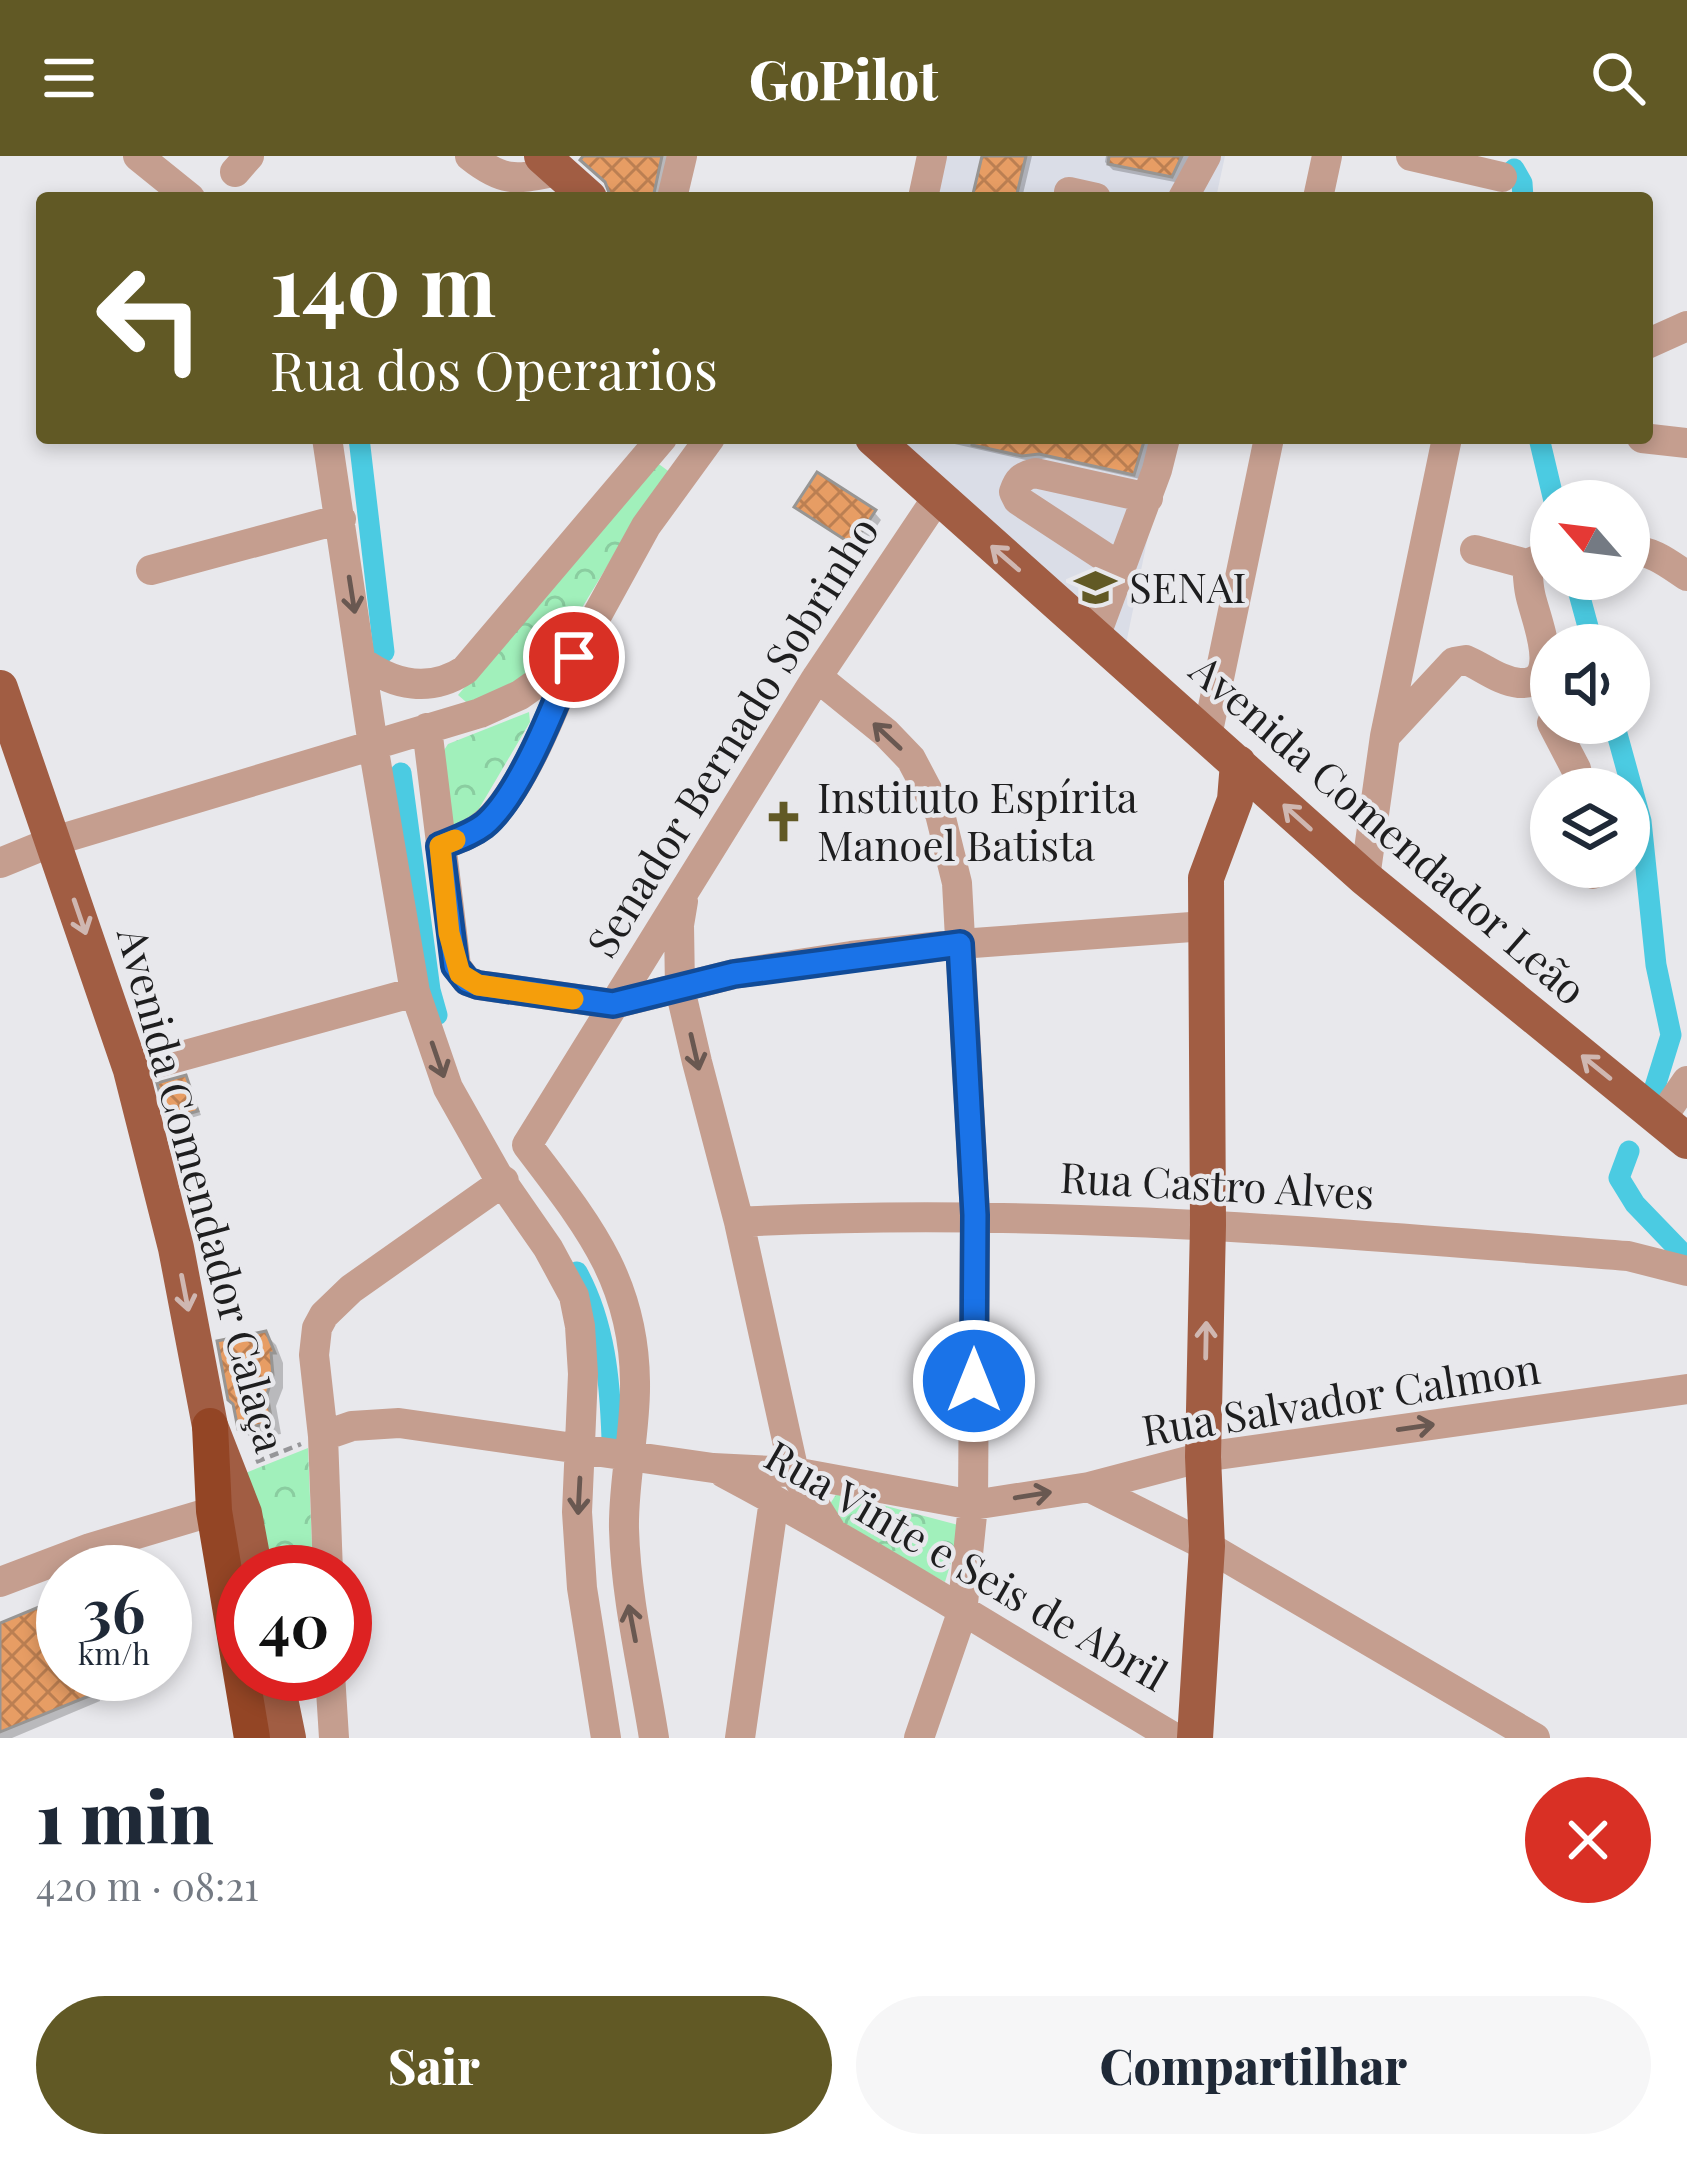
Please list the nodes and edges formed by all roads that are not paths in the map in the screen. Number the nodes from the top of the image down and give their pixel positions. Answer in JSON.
{"nodes":[{"id":1,"x":138,"y":156,"type":"edge"},
{"id":2,"x":470,"y":156,"type":"edge"},
{"id":3,"x":682,"y":156,"type":"edge"},
{"id":4,"x":932,"y":156,"type":"edge"},
{"id":5,"x":1206,"y":156,"type":"edge"},
{"id":6,"x":1327,"y":156,"type":"edge"},
{"id":7,"x":1411,"y":156,"type":"edge"},
{"id":8,"x":550,"y":163,"type":"edge"},
{"id":9,"x":1503,"y":177,"type":"edge"},
{"id":10,"x":183,"y":192,"type":"edge"},
{"id":11,"x":582,"y":192,"type":"edge"},
{"id":12,"x":673,"y":192,"type":"edge"},
{"id":13,"x":924,"y":192,"type":"edge"},
{"id":14,"x":1187,"y":192,"type":"edge"},
{"id":15,"x":1319,"y":192,"type":"edge"},
{"id":16,"x":1687,"y":326,"type":"edge"},
{"id":17,"x":1653,"y":341,"type":"edge"},
{"id":18,"x":1653,"y":439,"type":"edge"},
{"id":19,"x":1687,"y":442,"type":"edge"},
{"id":20,"x":329,"y":444,"type":"edge"},
{"id":21,"x":657,"y":444,"type":"edge"},
{"id":22,"x":697,"y":444,"type":"edge"},
{"id":23,"x":880,"y":444,"type":"edge"},
{"id":24,"x":1163,"y":444,"type":"edge"},
{"id":25,"x":1268,"y":444,"type":"edge"},
{"id":26,"x":1447,"y":444,"type":"edge"},
{"id":27,"x":937,"y":498,"type":"junction"},
{"id":28,"x":1148,"y":498,"type":"junction"},
{"id":29,"x":340,"y":519,"type":"junction"},
{"id":30,"x":1474,"y":550,"type":"dead end"},
{"id":31,"x":1650,"y":554,"type":"edge"},
{"id":32,"x":1530,"y":558,"type":"edge"},
{"id":33,"x":1120,"y":567,"type":"junction"},
{"id":34,"x":151,"y":570,"type":"dead end"},
{"id":35,"x":1687,"y":576,"type":"edge"},
{"id":36,"x":1095,"y":637,"type":"junction"},
{"id":37,"x":574,"y":657,"type":"junction"},
{"id":38,"x":362,"y":662,"type":"junction"},
{"id":39,"x":817,"y":677,"type":"junction"},
{"id":40,"x":1530,"y":682,"type":"edge"},
{"id":41,"x":0,"y":688,"type":"edge"},
{"id":42,"x":427,"y":728,"type":"junction"},
{"id":43,"x":1207,"y":736,"type":"junction"},
{"id":44,"x":1385,"y":736,"type":"junction"},
{"id":45,"x":373,"y":745,"type":"junction"},
{"id":46,"x":1238,"y":764,"type":"junction"},
{"id":47,"x":440,"y":846,"type":"junction"},
{"id":48,"x":58,"y":853,"type":"junction"},
{"id":49,"x":0,"y":864,"type":"edge"},
{"id":50,"x":1365,"y":878,"type":"junction"},
{"id":51,"x":684,"y":895,"type":"junction"},
{"id":52,"x":1205,"y":926,"type":"junction"},
{"id":53,"x":960,"y":944,"type":"junction"},
{"id":54,"x":680,"y":989,"type":"junction"},
{"id":55,"x":415,"y":992,"type":"junction"},
{"id":56,"x":613,"y":1004,"type":"junction"},
{"id":57,"x":131,"y":1070,"type":"junction"},
{"id":58,"x":1687,"y":1081,"type":"edge"},
{"id":59,"x":1674,"y":1130,"type":"edge"},
{"id":60,"x":504,"y":1181,"type":"junction"},
{"id":61,"x":975,"y":1215,"type":"junction"},
{"id":62,"x":739,"y":1222,"type":"junction"},
{"id":63,"x":1208,"y":1225,"type":"junction"},
{"id":64,"x":1687,"y":1271,"type":"edge"},
{"id":65,"x":1687,"y":1389,"type":"edge"},
{"id":66,"x":210,"y":1426,"type":"junction"},
{"id":67,"x":323,"y":1436,"type":"junction"},
{"id":68,"x":581,"y":1450,"type":"junction"},
{"id":69,"x":627,"y":1454,"type":"junction"},
{"id":70,"x":1203,"y":1457,"type":"junction"},
{"id":71,"x":713,"y":1468,"type":"junction"},
{"id":72,"x":794,"y":1472,"type":"junction"},
{"id":73,"x":1089,"y":1487,"type":"junction"},
{"id":74,"x":774,"y":1500,"type":"junction"},
{"id":75,"x":973,"y":1505,"type":"junction"},
{"id":76,"x":229,"y":1512,"type":"junction"},
{"id":77,"x":830,"y":1528,"type":"junction"},
{"id":78,"x":243,"y":1545,"type":"edge"},
{"id":79,"x":327,"y":1545,"type":"edge"},
{"id":80,"x":1207,"y":1546,"type":"junction"},
{"id":81,"x":0,"y":1582,"type":"edge"},
{"id":82,"x":962,"y":1613,"type":"junction"},
{"id":83,"x":280,"y":1701,"type":"edge"},
{"id":84,"x":332,"y":1701,"type":"edge"},
{"id":85,"x":252,"y":1738,"type":"edge"},
{"id":86,"x":288,"y":1738,"type":"edge"},
{"id":87,"x":334,"y":1738,"type":"edge"},
{"id":88,"x":606,"y":1738,"type":"edge"},
{"id":89,"x":654,"y":1738,"type":"edge"},
{"id":90,"x":740,"y":1738,"type":"edge"},
{"id":91,"x":919,"y":1738,"type":"edge"},
{"id":92,"x":1175,"y":1738,"type":"edge"},
{"id":93,"x":1195,"y":1738,"type":"edge"},
{"id":94,"x":1534,"y":1738,"type":"edge"}],
"edges":[{"from":1,"to":10,"type":"street"},
{"from":2,"to":8,"type":"street"},
{"from":3,"to":12,"type":"street"},
{"from":4,"to":13,"type":"street"},
{"from":5,"to":14,"type":"street"},
{"from":6,"to":15,"type":"street"},
{"from":7,"to":9,"type":"street"},
{"from":8,"to":11,"type":"main road"},
{"from":16,"to":17,"type":"street"},
{"from":18,"to":19,"type":"street"},
{"from":20,"to":29,"type":"street"},
{"from":21,"to":38,"type":"street"},
{"from":22,"to":37,"type":"street"},
{"from":23,"to":27,"type":"main road","name":"Avenida Comendador Leão"},
{"from":24,"to":28,"type":"street"},
{"from":25,"to":43,"type":"street"},
{"from":26,"to":44,"type":"street"},
{"from":36,"to":27,"type":"main road","name":"Avenida Comendador Leão","one_way":true},
{"from":27,"to":39,"type":"street","name":"Senador Bernado Sobrinho"},
{"from":28,"to":33,"type":"street"},
{"from":28,"to":33,"type":"street"},
{"from":29,"to":34,"type":"street"},
{"from":29,"to":38,"type":"street","one_way":true},
{"from":30,"to":32,"type":"street"},
{"from":31,"to":35,"type":"street"},
{"from":33,"to":36,"type":"street"},
{"from":36,"to":43,"type":"main road","name":"Avenida Comendador Leão"},
{"from":37,"to":42,"type":"street"},
{"from":37,"to":47,"type":"street"},
{"from":38,"to":45,"type":"street"},
{"from":39,"to":51,"type":"street","name":"Senador Bernado Sobrinho"},
{"from":53,"to":39,"type":"street","one_way":true},
{"from":40,"to":44,"type":"street"},
{"from":41,"to":48,"type":"main road","name":"Avenida Comendador Calaça"},
{"from":42,"to":45,"type":"street"},
{"from":42,"to":47,"type":"street"},
{"from":43,"to":46,"type":"main road","name":"Avenida Comendador Leão"},
{"from":44,"to":50,"type":"street"},
{"from":45,"to":48,"type":"street"},
{"from":45,"to":55,"type":"street"},
{"from":50,"to":46,"type":"main road","name":"Avenida Comendador Leão","one_way":true},
{"from":46,"to":52,"type":"main road"},
{"from":47,"to":56,"type":"street"},
{"from":48,"to":49,"type":"street"},
{"from":48,"to":57,"type":"main road","name":"Avenida Comendador Calaça","one_way":true},
{"from":59,"to":50,"type":"main road","name":"Avenida Comendador Leão","one_way":true},
{"from":51,"to":54,"type":"street"},
{"from":51,"to":56,"type":"street","name":"Senador Bernado Sobrinho"},
{"from":52,"to":53,"type":"street"},
{"from":52,"to":63,"type":"main road"},
{"from":53,"to":54,"type":"street"},
{"from":53,"to":61,"type":"street"},
{"from":54,"to":56,"type":"street"},
{"from":54,"to":62,"type":"street","one_way":true},
{"from":55,"to":57,"type":"street"},
{"from":55,"to":60,"type":"street","one_way":true},
{"from":56,"to":69,"type":"street","name":"Senador Bernado Sobrinho"},
{"from":57,"to":66,"type":"main road","name":"Avenida Comendador Calaça","one_way":true},
{"from":58,"to":59,"type":"street"},
{"from":60,"to":67,"type":"street"},
{"from":60,"to":68,"type":"street"},
{"from":61,"to":62,"type":"street","name":"Rua Castro Alves"},
{"from":61,"to":63,"type":"street","name":"Rua Castro Alves"},
{"from":61,"to":75,"type":"street"},
{"from":62,"to":72,"type":"street"},
{"from":63,"to":64,"type":"street","name":"Rua Castro Alves"},
{"from":70,"to":63,"type":"main road","one_way":true},
{"from":70,"to":65,"type":"street","name":"Rua Salvador Calmon","one_way":true},
{"from":66,"to":76,"type":"highway"},
{"from":66,"to":76,"type":"main road","name":"Avenida Comendador Calaça"},
{"from":67,"to":68,"type":"street","name":"Rua Salvador Calmon"},
{"from":67,"to":79,"type":"street"},
{"from":68,"to":69,"type":"street","name":"Rua Salvador Calmon"},
{"from":68,"to":88,"type":"street","one_way":true},
{"from":69,"to":71,"type":"street","name":"Rua Salvador Calmon"},
{"from":89,"to":69,"type":"street","one_way":true},
{"from":70,"to":73,"type":"street","name":"Rua Salvador Calmon"},
{"from":70,"to":80,"type":"main road"},
{"from":71,"to":72,"type":"street","name":"Rua Salvador Calmon"},
{"from":71,"to":74,"type":"street","name":"Rua Vinte e Seis de Abril"},
{"from":72,"to":75,"type":"street","name":"Rua Salvador Calmon"},
{"from":72,"to":77,"type":"street"},
{"from":75,"to":73,"type":"street","name":"Rua Salvador Calmon","one_way":true},
{"from":73,"to":80,"type":"street"},
{"from":74,"to":77,"type":"street","name":"Rua Vinte e Seis de Abril"},
{"from":74,"to":90,"type":"street"},
{"from":75,"to":82,"type":"street"},
{"from":76,"to":78,"type":"main road","name":"Avenida Comendador Calaça"},
{"from":76,"to":81,"type":"street"},
{"from":76,"to":85,"type":"highway"},
{"from":77,"to":82,"type":"street","name":"Rua Vinte e Seis de Abril"},
{"from":80,"to":93,"type":"main road"},
{"from":80,"to":94,"type":"street"},
{"from":82,"to":91,"type":"street"},
{"from":82,"to":92,"type":"street","name":"Rua Vinte e Seis de Abril"},
{"from":83,"to":86,"type":"main road"},
{"from":84,"to":87,"type":"street"}]}
